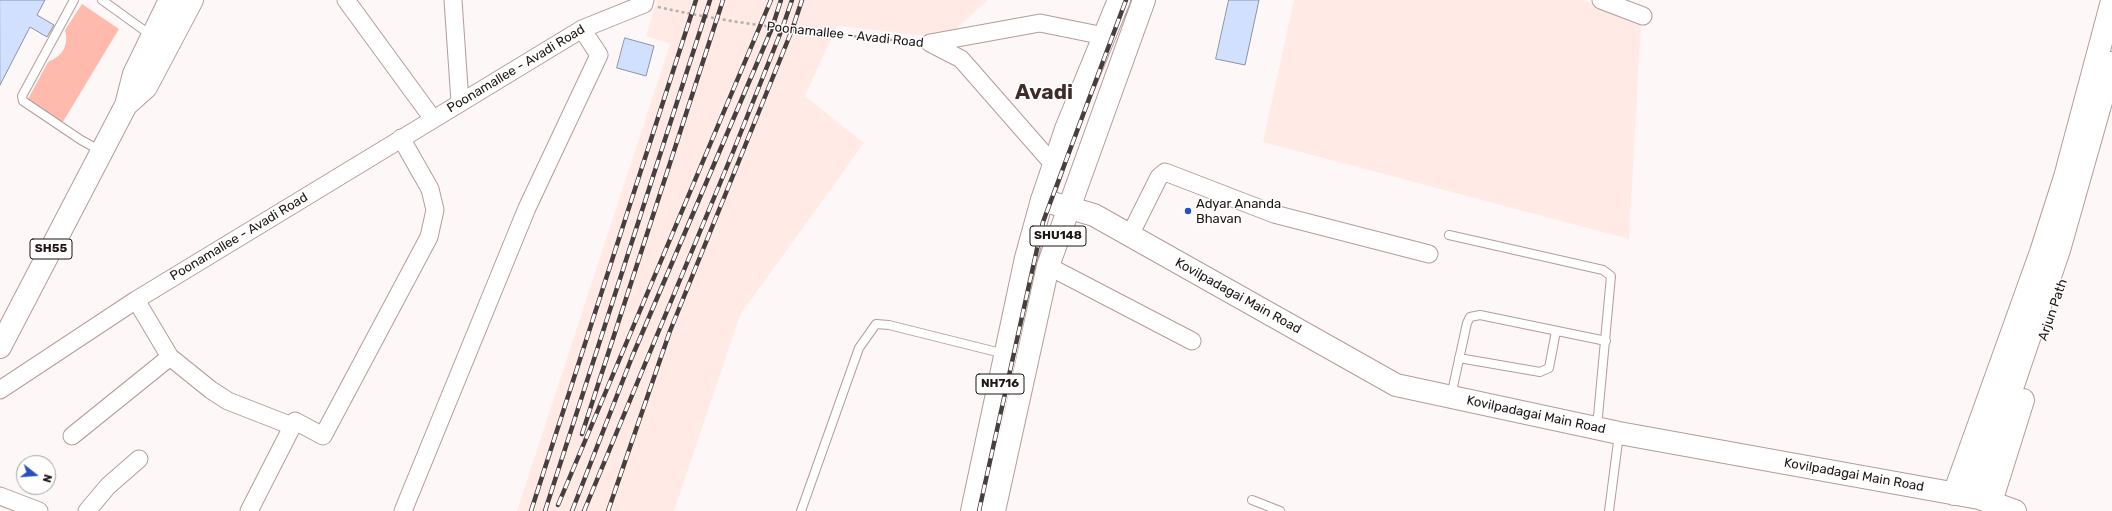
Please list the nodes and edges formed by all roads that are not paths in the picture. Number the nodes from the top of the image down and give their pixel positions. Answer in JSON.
{"nodes":[{"id":1,"x":74,"y":0,"type":"edge"},
{"id":2,"x":102,"y":0,"type":"edge"},
{"id":3,"x":192,"y":0,"type":"edge"},
{"id":4,"x":346,"y":0,"type":"edge"},
{"id":5,"x":453,"y":0,"type":"edge"},
{"id":6,"x":1119,"y":0,"type":"edge"},
{"id":7,"x":1144,"y":0,"type":"edge"},
{"id":8,"x":1601,"y":0,"type":"edge"},
{"id":9,"x":168,"y":1,"type":"edge"},
{"id":10,"x":2112,"y":1,"type":"edge"},
{"id":11,"x":644,"y":2,"type":"edge"},
{"id":12,"x":1643,"y":16,"type":"dead end"},
{"id":13,"x":582,"y":29,"type":"junction"},
{"id":14,"x":152,"y":36,"type":"junction"},
{"id":15,"x":1104,"y":36,"type":"junction"},
{"id":16,"x":2112,"y":63,"type":"edge"},
{"id":17,"x":460,"y":102,"type":"junction"},
{"id":18,"x":126,"y":105,"type":"junction"},
{"id":19,"x":2112,"y":117,"type":"edge"},
{"id":20,"x":433,"y":119,"type":"junction"},
{"id":21,"x":401,"y":138,"type":"junction"},
{"id":22,"x":102,"y":151,"type":"junction"},
{"id":23,"x":1054,"y":164,"type":"junction"},
{"id":24,"x":1042,"y":200,"type":"junction"},
{"id":25,"x":1068,"y":206,"type":"junction"},
{"id":26,"x":1449,"y":235,"type":"dead end"},
{"id":27,"x":1130,"y":236,"type":"junction"},
{"id":28,"x":1429,"y":254,"type":"dead end"},
{"id":29,"x":1026,"y":258,"type":"joint"},
{"id":30,"x":1048,"y":266,"type":"junction"},
{"id":31,"x":136,"y":300,"type":"junction"},
{"id":32,"x":1556,"y":331,"type":"junction"},
{"id":33,"x":1192,"y":341,"type":"dead end"},
{"id":34,"x":1606,"y":341,"type":"junction"},
{"id":35,"x":0,"y":347,"type":"edge"},
{"id":36,"x":170,"y":357,"type":"junction"},
{"id":37,"x":1016,"y":357,"type":"junction"},
{"id":38,"x":1459,"y":358,"type":"junction"},
{"id":39,"x":0,"y":390,"type":"edge"},
{"id":40,"x":1451,"y":397,"type":"junction"},
{"id":41,"x":292,"y":426,"type":"junction"},
{"id":42,"x":1597,"y":428,"type":"junction"},
{"id":43,"x":1619,"y":433,"type":"junction"},
{"id":44,"x":72,"y":436,"type":"dead end"},
{"id":45,"x":140,"y":459,"type":"dead end"},
{"id":46,"x":0,"y":496,"type":"edge"},
{"id":47,"x":1975,"y":499,"type":"junction"},
{"id":48,"x":1252,"y":500,"type":"dead end"},
{"id":49,"x":36,"y":510,"type":"edge"},
{"id":50,"x":87,"y":511,"type":"edge"},
{"id":51,"x":249,"y":511,"type":"edge"},
{"id":52,"x":403,"y":511,"type":"edge"},
{"id":53,"x":801,"y":511,"type":"edge"},
{"id":54,"x":972,"y":511,"type":"edge"},
{"id":55,"x":994,"y":511,"type":"edge"},
{"id":56,"x":1280,"y":511,"type":"edge"},
{"id":57,"x":1609,"y":511,"type":"edge"},
{"id":58,"x":2015,"y":511,"type":"edge"}],
"edges":[{"from":1,"to":22,"type":"lane"},
{"from":2,"to":14,"type":"lane"},
{"from":3,"to":18,"type":"main road","number":"SH55"},
{"from":4,"to":20,"type":"street"},
{"from":5,"to":17,"type":"street"},
{"from":6,"to":15,"type":"main road","number":"SHU148"},
{"from":7,"to":25,"type":"main road"},
{"from":8,"to":12,"type":"street"},
{"from":9,"to":14,"type":"main road","number":"SH55"},
{"from":10,"to":47,"type":"main road"},
{"from":11,"to":13,"type":"street","name":"Poonamallee - Avadi Road"},
{"from":13,"to":17,"type":"street","name":"Poonamallee - Avadi Road"},
{"from":13,"to":52,"type":"street"},
{"from":14,"to":18,"type":"main road","number":"SH55"},
{"from":15,"to":23,"type":"main road","number":"SHU148"},
{"from":15,"to":23,"type":"street","name":"Poonamallee - Avadi Road"},
{"from":16,"to":47,"type":"main road"},
{"from":17,"to":20,"type":"street","name":"Poonamallee - Avadi Road"},
{"from":18,"to":22,"type":"main road","number":"SH55"},
{"from":19,"to":47,"type":"main road","name":"Arjun Path"},
{"from":20,"to":21,"type":"street","name":"Poonamallee - Avadi Road"},
{"from":21,"to":31,"type":"street","name":"Poonamallee - Avadi Road"},
{"from":21,"to":41,"type":"street"},
{"from":22,"to":35,"type":"main road","number":"SH55"},
{"from":23,"to":24,"type":"main road","number":"SHU148"},
{"from":24,"to":25,"type":"main road","name":"Kovilpadagai Main Road"},
{"from":24,"to":29,"type":"main road","number":"SHU148"},
{"from":25,"to":27,"type":"main road","name":"Kovilpadagai Main Road"},
{"from":25,"to":30,"type":"main road","number":"SHU148"},
{"from":26,"to":34,"type":"lane"},
{"from":27,"to":28,"type":"street"},
{"from":27,"to":40,"type":"main road","name":"Kovilpadagai Main Road"},
{"from":29,"to":37,"type":"main road","number":"NH716"},
{"from":30,"to":33,"type":"street"},
{"from":30,"to":37,"type":"main road","number":"NH716"},
{"from":31,"to":36,"type":"street"},
{"from":31,"to":39,"type":"street","name":"Poonamallee - Avadi Road"},
{"from":32,"to":34,"type":"lane"},
{"from":32,"to":38,"type":"lane"},
{"from":32,"to":38,"type":"lane"},
{"from":34,"to":42,"type":"lane"},
{"from":36,"to":41,"type":"street"},
{"from":36,"to":44,"type":"street"},
{"from":37,"to":53,"type":"lane"},
{"from":37,"to":54,"type":"main road","number":"NH716"},
{"from":37,"to":55,"type":"main road","number":"NH716"},
{"from":38,"to":40,"type":"lane"},
{"from":40,"to":42,"type":"main road","name":"Kovilpadagai Main Road"},
{"from":41,"to":51,"type":"street"},
{"from":42,"to":43,"type":"main road","name":"Kovilpadagai Main Road"},
{"from":43,"to":47,"type":"main road","name":"Kovilpadagai Main Road"},
{"from":43,"to":57,"type":"lane"},
{"from":45,"to":50,"type":"street"},
{"from":46,"to":49,"type":"street"},
{"from":47,"to":58,"type":"main road","name":"Kovilpadagai Main Road"},
{"from":48,"to":56,"type":"lane"}]}
